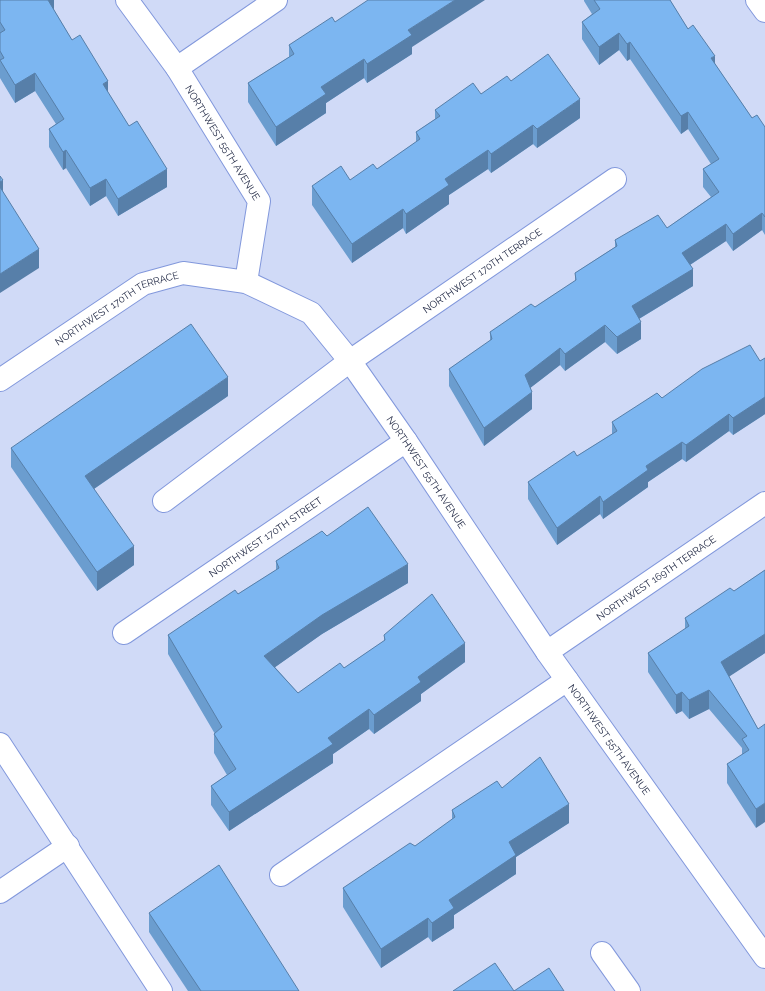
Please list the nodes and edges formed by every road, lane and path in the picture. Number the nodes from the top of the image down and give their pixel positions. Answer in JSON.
{"nodes":[{"id":1,"x":127,"y":0,"type":"edge"},
{"id":2,"x":276,"y":0,"type":"edge"},
{"id":3,"x":757,"y":0,"type":"edge"},
{"id":4,"x":765,"y":11,"type":"edge"},
{"id":5,"x":177,"y":68,"type":"junction"},
{"id":6,"x":615,"y":179,"type":"dead end"},
{"id":7,"x":246,"y":282,"type":"junction"},
{"id":8,"x":350,"y":361,"type":"junction"},
{"id":9,"x":0,"y":380,"type":"edge"},
{"id":10,"x":406,"y":441,"type":"junction"},
{"id":11,"x":164,"y":501,"type":"dead end"},
{"id":12,"x":765,"y":503,"type":"edge"},
{"id":13,"x":124,"y":632,"type":"dead end"},
{"id":14,"x":547,"y":652,"type":"junction"},
{"id":15,"x":567,"y":680,"type":"junction"},
{"id":16,"x":0,"y":744,"type":"edge"},
{"id":17,"x":68,"y":846,"type":"junction"},
{"id":18,"x":281,"y":875,"type":"dead end"},
{"id":19,"x":0,"y":892,"type":"edge"},
{"id":20,"x":758,"y":931,"type":"edge"},
{"id":21,"x":602,"y":953,"type":"dead end"},
{"id":22,"x":765,"y":957,"type":"edge"},
{"id":23,"x":161,"y":991,"type":"edge"},
{"id":24,"x":629,"y":991,"type":"edge"}],
"edges":[{"from":1,"to":5,"type":"street","name":"NORTHWEST 55TH AVENUE"},
{"from":2,"to":5,"type":"street"},
{"from":3,"to":4,"type":"street"},
{"from":5,"to":7,"type":"street","name":"NORTHWEST 55TH AVENUE"},
{"from":6,"to":8,"type":"street","name":"NORTHWEST 170TH TERRACE"},
{"from":7,"to":8,"type":"street","name":"NORTHWEST 55TH AVENUE"},
{"from":7,"to":9,"type":"street","name":"NORTHWEST 170TH TERRACE"},
{"from":8,"to":10,"type":"street","name":"NORTHWEST 55TH AVENUE"},
{"from":8,"to":11,"type":"street","name":"NORTHWEST 170TH TERRACE"},
{"from":10,"to":13,"type":"street","name":"NORTHWEST 170TH STREET"},
{"from":10,"to":14,"type":"street","name":"NORTHWEST 55TH AVENUE"},
{"from":12,"to":14,"type":"street","name":"NORTHWEST 169TH TERRACE"},
{"from":14,"to":15,"type":"street","name":"NORTHWEST 55TH AVENUE"},
{"from":15,"to":18,"type":"street"},
{"from":15,"to":20,"type":"street","name":"NORTHWEST 55TH AVENUE"},
{"from":16,"to":17,"type":"street"},
{"from":17,"to":19,"type":"street"},
{"from":17,"to":23,"type":"street"},
{"from":20,"to":22,"type":"street","name":"NORTHWEST 55TH AVENUE"},
{"from":21,"to":24,"type":"street"}]}
